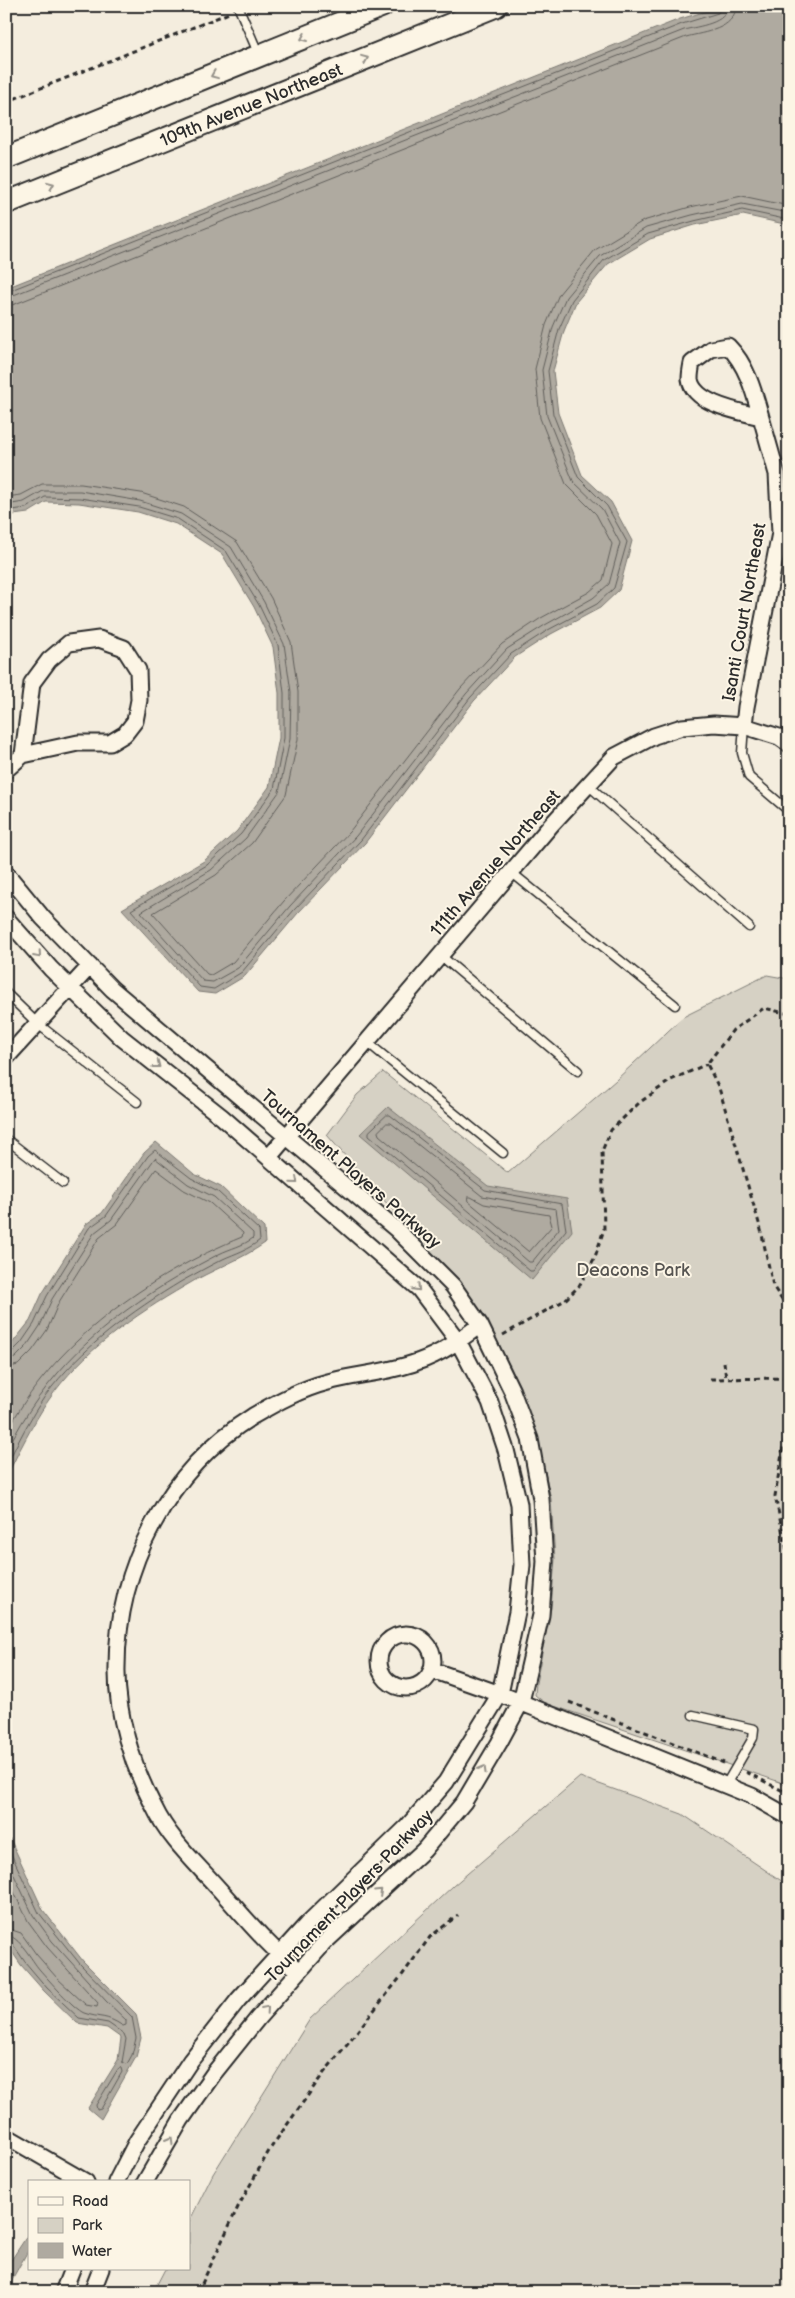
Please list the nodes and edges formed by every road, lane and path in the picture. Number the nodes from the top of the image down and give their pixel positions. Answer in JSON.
{"nodes":[{"id":1,"x":382,"y":6,"type":"edge"},
{"id":2,"x":496,"y":6,"type":"edge"},
{"id":3,"x":239,"y":8,"type":"edge"},
{"id":4,"x":259,"y":57,"type":"junction"},
{"id":5,"x":6,"y":102,"type":"edge"},
{"id":6,"x":6,"y":158,"type":"edge"},
{"id":7,"x":6,"y":203,"type":"edge"},
{"id":8,"x":761,"y":417,"type":"junction"},
{"id":9,"x":784,"y":543,"type":"edge"},
{"id":10,"x":744,"y":726,"type":"junction"},
{"id":11,"x":789,"y":744,"type":"edge"},
{"id":12,"x":23,"y":755,"type":"junction"},
{"id":13,"x":6,"y":770,"type":"edge"},
{"id":14,"x":588,"y":785,"type":"junction"},
{"id":15,"x":789,"y":811,"type":"edge"},
{"id":16,"x":511,"y":872,"type":"junction"},
{"id":17,"x":6,"y":873,"type":"edge"},
{"id":18,"x":6,"y":918,"type":"edge"},
{"id":19,"x":749,"y":927,"type":"dead end"},
{"id":20,"x":440,"y":956,"type":"junction"},
{"id":21,"x":90,"y":966,"type":"junction"},
{"id":22,"x":70,"y":988,"type":"junction"},
{"id":23,"x":6,"y":993,"type":"edge"},
{"id":24,"x":675,"y":1006,"type":"dead end"},
{"id":25,"x":789,"y":1014,"type":"edge"},
{"id":26,"x":38,"y":1024,"type":"junction"},
{"id":27,"x":367,"y":1042,"type":"junction"},
{"id":28,"x":6,"y":1058,"type":"edge"},
{"id":29,"x":707,"y":1064,"type":"junction"},
{"id":30,"x":578,"y":1071,"type":"dead end"},
{"id":31,"x":136,"y":1102,"type":"dead end"},
{"id":32,"x":286,"y":1137,"type":"junction"},
{"id":33,"x":6,"y":1140,"type":"edge"},
{"id":34,"x":503,"y":1153,"type":"dead end"},
{"id":35,"x":269,"y":1157,"type":"junction"},
{"id":36,"x":63,"y":1183,"type":"dead end"},
{"id":37,"x":789,"y":1311,"type":"edge"},
{"id":38,"x":480,"y":1324,"type":"junction"},
{"id":39,"x":458,"y":1341,"type":"junction"},
{"id":40,"x":489,"y":1342,"type":"junction"},
{"id":41,"x":724,"y":1362,"type":"dead end"},
{"id":42,"x":789,"y":1378,"type":"edge"},
{"id":43,"x":710,"y":1379,"type":"dead end"},
{"id":44,"x":726,"y":1379,"type":"junction"},
{"id":45,"x":789,"y":1412,"type":"edge"},
{"id":46,"x":789,"y":1561,"type":"edge"},
{"id":47,"x":432,"y":1670,"type":"dead end"},
{"id":48,"x":500,"y":1694,"type":"junction"},
{"id":49,"x":567,"y":1701,"type":"dead end"},
{"id":50,"x":521,"y":1702,"type":"junction"},
{"id":51,"x":693,"y":1715,"type":"dead end"},
{"id":52,"x":735,"y":1768,"type":"junction"},
{"id":53,"x":725,"y":1786,"type":"junction"},
{"id":54,"x":789,"y":1794,"type":"edge"},
{"id":55,"x":789,"y":1817,"type":"edge"},
{"id":56,"x":458,"y":1915,"type":"dead end"},
{"id":57,"x":278,"y":1954,"type":"junction"},
{"id":58,"x":299,"y":1971,"type":"junction"},
{"id":59,"x":6,"y":2136,"type":"edge"},
{"id":60,"x":83,"y":2180,"type":"edge"},
{"id":61,"x":117,"y":2180,"type":"edge"},
{"id":62,"x":146,"y":2180,"type":"edge"},
{"id":63,"x":72,"y":2270,"type":"edge"},
{"id":64,"x":101,"y":2270,"type":"edge"},
{"id":65,"x":63,"y":2292,"type":"edge"},
{"id":66,"x":92,"y":2292,"type":"edge"},
{"id":67,"x":198,"y":2292,"type":"edge"}],
"edges":[{"from":1,"to":4,"type":"main road","one_way":true},
{"from":7,"to":2,"type":"main road","name":"109th Avenue Northeast","one_way":true},
{"from":3,"to":4,"type":"lane"},
{"from":3,"to":5,"type":"path"},
{"from":4,"to":6,"type":"main road","one_way":true},
{"from":8,"to":8,"type":"street","name":"Isanti Court Northeast"},
{"from":8,"to":9,"type":"street","name":"Isanti Court Northeast"},
{"from":9,"to":10,"type":"street","name":"Isanti Court Northeast"},
{"from":10,"to":11,"type":"street","name":"111th Avenue Northeast"},
{"from":10,"to":14,"type":"street","name":"111th Avenue Northeast"},
{"from":10,"to":15,"type":"lane"},
{"from":12,"to":12,"type":"street"},
{"from":12,"to":13,"type":"street"},
{"from":14,"to":16,"type":"street","name":"111th Avenue Northeast"},
{"from":14,"to":19,"type":"lane"},
{"from":16,"to":20,"type":"street","name":"111th Avenue Northeast"},
{"from":16,"to":24,"type":"lane"},
{"from":17,"to":21,"type":"street","name":"Tournament Players Parkway"},
{"from":18,"to":22,"type":"street","name":"Tournament Players Parkway","one_way":true},
{"from":20,"to":27,"type":"street","name":"111th Avenue Northeast"},
{"from":20,"to":30,"type":"lane"},
{"from":21,"to":22,"type":"street"},
{"from":21,"to":32,"type":"street","name":"Tournament Players Parkway"},
{"from":22,"to":26,"type":"street"},
{"from":22,"to":35,"type":"street","name":"Tournament Players Parkway","one_way":true},
{"from":23,"to":26,"type":"lane"},
{"from":25,"to":29,"type":"path"},
{"from":26,"to":28,"type":"street"},
{"from":26,"to":31,"type":"lane"},
{"from":27,"to":32,"type":"street","name":"111th Avenue Northeast"},
{"from":27,"to":34,"type":"lane"},
{"from":29,"to":37,"type":"path"},
{"from":29,"to":40,"type":"path"},
{"from":32,"to":35,"type":"street","name":"111th Avenue Northeast"},
{"from":32,"to":38,"type":"street","name":"Tournament Players Parkway"},
{"from":33,"to":36,"type":"lane"},
{"from":35,"to":39,"type":"street","name":"Tournament Players Parkway","one_way":true},
{"from":38,"to":39,"type":"street"},
{"from":38,"to":40,"type":"street","name":"Tournament Players Parkway"},
{"from":39,"to":48,"type":"street","name":"Tournament Players Parkway"},
{"from":39,"to":57,"type":"street"},
{"from":40,"to":50,"type":"street","name":"Tournament Players Parkway"},
{"from":41,"to":44,"type":"path"},
{"from":42,"to":44,"type":"path"},
{"from":43,"to":44,"type":"path"},
{"from":45,"to":46,"type":"path"},
{"from":47,"to":48,"type":"street"},
{"from":48,"to":50,"type":"street"},
{"from":48,"to":57,"type":"street","name":"Tournament Players Parkway"},
{"from":49,"to":52,"type":"path"},
{"from":50,"to":53,"type":"street"},
{"from":58,"to":50,"type":"street","name":"Tournament Players Parkway","one_way":true},
{"from":51,"to":52,"type":"lane"},
{"from":52,"to":53,"type":"lane"},
{"from":52,"to":54,"type":"path"},
{"from":53,"to":55,"type":"street"},
{"from":56,"to":67,"type":"path"},
{"from":57,"to":58,"type":"street"},
{"from":57,"to":61,"type":"street","name":"Tournament Players Parkway"},
{"from":62,"to":58,"type":"street","name":"Tournament Players Parkway","one_way":true},
{"from":59,"to":60,"type":"street"},
{"from":63,"to":65,"type":"street"},
{"from":64,"to":66,"type":"street"}]}
